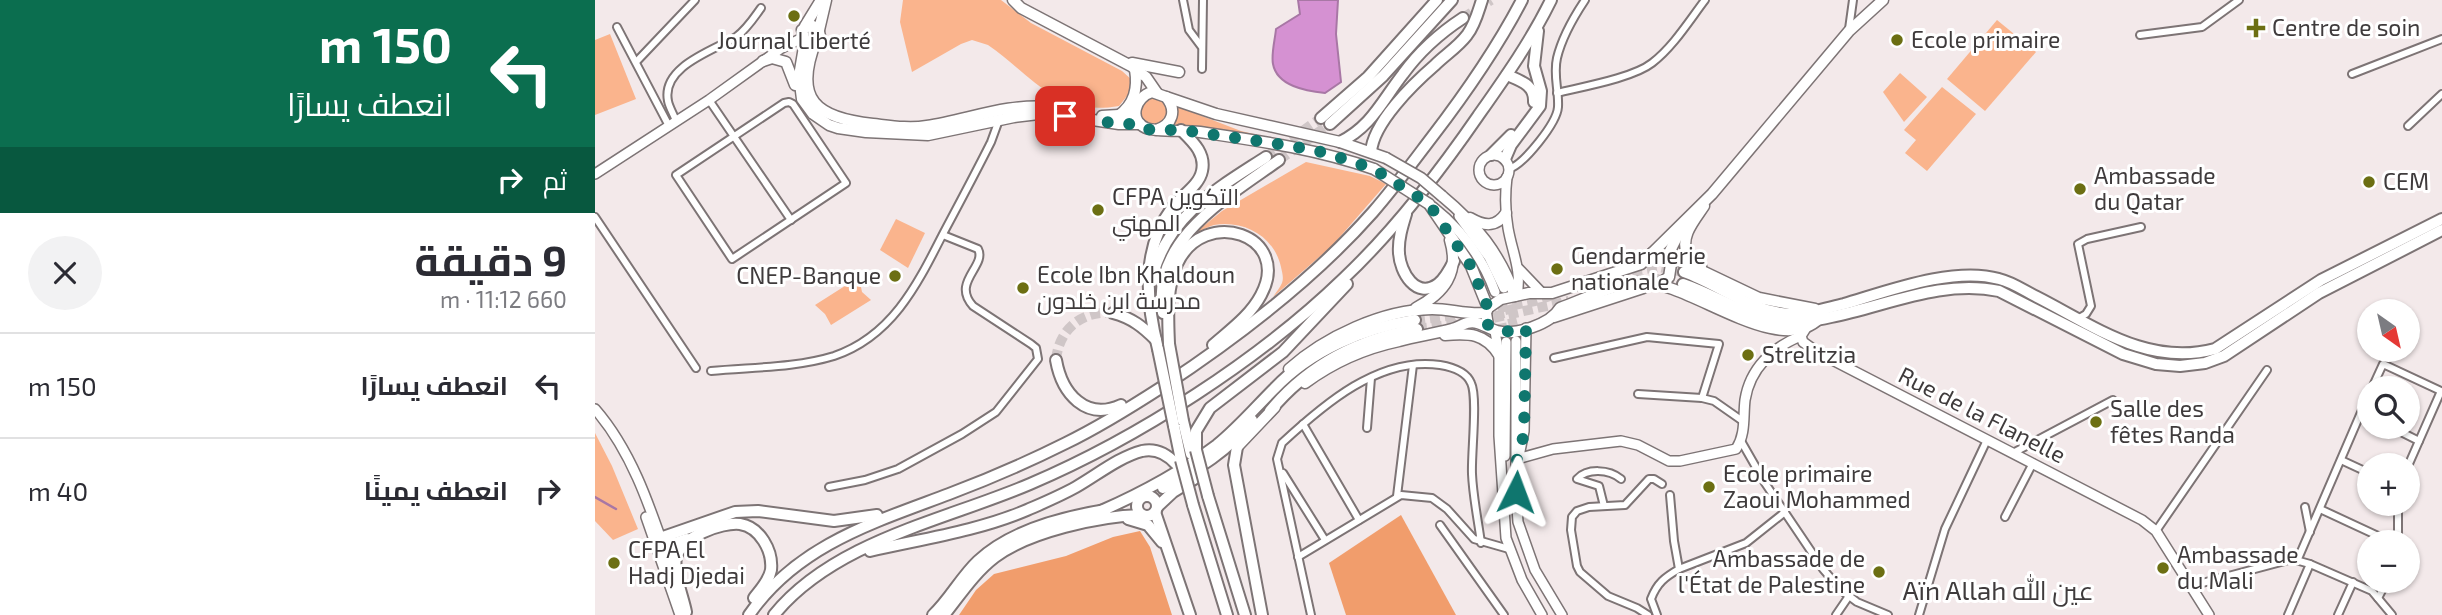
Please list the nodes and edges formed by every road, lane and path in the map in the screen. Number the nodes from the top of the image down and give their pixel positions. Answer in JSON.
{"nodes":[{"id":1,"x":695,"y":0,"type":"edge"},
{"id":2,"x":824,"y":0,"type":"edge"},
{"id":3,"x":1013,"y":0,"type":"edge"},
{"id":4,"x":1183,"y":0,"type":"edge"},
{"id":5,"x":1203,"y":0,"type":"edge"},
{"id":6,"x":1437,"y":0,"type":"edge"},
{"id":7,"x":1452,"y":0,"type":"edge"},
{"id":8,"x":1482,"y":0,"type":"edge"},
{"id":9,"x":1523,"y":0,"type":"edge"},
{"id":10,"x":1551,"y":0,"type":"edge"},
{"id":11,"x":1585,"y":0,"type":"edge"},
{"id":12,"x":1705,"y":0,"type":"edge"},
{"id":13,"x":1853,"y":0,"type":"edge"},
{"id":14,"x":1884,"y":0,"type":"edge"},
{"id":15,"x":2239,"y":0,"type":"edge"},
{"id":16,"x":761,"y":8,"type":"dead end"},
{"id":17,"x":1463,"y":18,"type":"tunnel mouth"},
{"id":18,"x":1539,"y":22,"type":"junction"},
{"id":19,"x":617,"y":27,"type":"dead end"},
{"id":20,"x":1849,"y":31,"type":"junction"},
{"id":21,"x":804,"y":35,"type":"junction"},
{"id":22,"x":2140,"y":35,"type":"dead end"},
{"id":23,"x":818,"y":36,"type":"junction"},
{"id":24,"x":2442,"y":39,"type":"edge"},
{"id":25,"x":1201,"y":46,"type":"junction"},
{"id":26,"x":1117,"y":58,"type":"junction"},
{"id":27,"x":637,"y":61,"type":"junction"},
{"id":28,"x":764,"y":61,"type":"junction"},
{"id":29,"x":1135,"y":69,"type":"junction"},
{"id":30,"x":1202,"y":69,"type":"dead end"},
{"id":31,"x":1179,"y":72,"type":"dead end"},
{"id":32,"x":2352,"y":74,"type":"dead end"},
{"id":33,"x":1507,"y":75,"type":"junction"},
{"id":34,"x":800,"y":91,"type":"junction"},
{"id":35,"x":1557,"y":93,"type":"junction"},
{"id":36,"x":2442,"y":94,"type":"edge"},
{"id":37,"x":1162,"y":95,"type":"junction"},
{"id":38,"x":709,"y":100,"type":"junction"},
{"id":39,"x":1117,"y":117,"type":"junction"},
{"id":40,"x":1138,"y":119,"type":"junction"},
{"id":41,"x":999,"y":120,"type":"junction"},
{"id":42,"x":673,"y":124,"type":"junction"},
{"id":43,"x":2408,"y":125,"type":"dead end"},
{"id":44,"x":1156,"y":130,"type":"junction"},
{"id":45,"x":1181,"y":130,"type":"junction"},
{"id":46,"x":734,"y":137,"type":"junction"},
{"id":47,"x":1340,"y":142,"type":"junction"},
{"id":48,"x":1371,"y":152,"type":"junction"},
{"id":49,"x":1491,"y":155,"type":"junction"},
{"id":50,"x":1266,"y":157,"type":"tunnel mouth"},
{"id":51,"x":1279,"y":160,"type":"tunnel mouth"},
{"id":52,"x":1507,"y":168,"type":"junction"},
{"id":53,"x":595,"y":174,"type":"edge"},
{"id":54,"x":1490,"y":184,"type":"junction"},
{"id":55,"x":1712,"y":194,"type":"junction"},
{"id":56,"x":1442,"y":196,"type":"junction"},
{"id":57,"x":1429,"y":204,"type":"junction"},
{"id":58,"x":1505,"y":209,"type":"junction"},
{"id":59,"x":1407,"y":211,"type":"junction"},
{"id":60,"x":1693,"y":211,"type":"junction"},
{"id":61,"x":1465,"y":215,"type":"junction"},
{"id":62,"x":595,"y":217,"type":"edge"},
{"id":63,"x":2442,"y":219,"type":"edge"},
{"id":64,"x":791,"y":220,"type":"junction"},
{"id":65,"x":2141,"y":228,"type":"dead end"},
{"id":66,"x":2442,"y":230,"type":"edge"},
{"id":67,"x":1448,"y":232,"type":"junction"},
{"id":68,"x":943,"y":235,"type":"junction"},
{"id":69,"x":1374,"y":247,"type":"junction"},
{"id":70,"x":1652,"y":253,"type":"junction"},
{"id":71,"x":1668,"y":258,"type":"junction"},
{"id":72,"x":1454,"y":261,"type":"junction"},
{"id":73,"x":1641,"y":264,"type":"junction"},
{"id":74,"x":1519,"y":269,"type":"junction"},
{"id":75,"x":1718,"y":279,"type":"junction"},
{"id":76,"x":1681,"y":282,"type":"junction"},
{"id":77,"x":1655,"y":284,"type":"junction"},
{"id":78,"x":1541,"y":292,"type":"junction"},
{"id":79,"x":1552,"y":293,"type":"junction"},
{"id":80,"x":1516,"y":295,"type":"junction"},
{"id":81,"x":1150,"y":304,"type":"junction"},
{"id":82,"x":1487,"y":310,"type":"junction"},
{"id":83,"x":1113,"y":313,"type":"tunnel mouth"},
{"id":84,"x":1557,"y":313,"type":"junction"},
{"id":85,"x":1819,"y":314,"type":"junction"},
{"id":86,"x":2079,"y":318,"type":"junction"},
{"id":87,"x":1416,"y":324,"type":"junction"},
{"id":88,"x":1491,"y":328,"type":"junction"},
{"id":89,"x":1526,"y":328,"type":"junction"},
{"id":90,"x":1804,"y":332,"type":"junction"},
{"id":91,"x":1161,"y":344,"type":"junction"},
{"id":92,"x":1499,"y":355,"type":"junction"},
{"id":93,"x":1554,"y":358,"type":"dead end"},
{"id":94,"x":1056,"y":360,"type":"tunnel mouth"},
{"id":95,"x":1196,"y":365,"type":"junction"},
{"id":96,"x":1413,"y":365,"type":"junction"},
{"id":97,"x":695,"y":368,"type":"dead end"},
{"id":98,"x":2267,"y":370,"type":"dead end"},
{"id":99,"x":712,"y":371,"type":"dead end"},
{"id":100,"x":2377,"y":376,"type":"edge"},
{"id":101,"x":2410,"y":376,"type":"edge"},
{"id":102,"x":1371,"y":377,"type":"junction"},
{"id":103,"x":2420,"y":381,"type":"edge"},
{"id":104,"x":1150,"y":394,"type":"junction"},
{"id":105,"x":1638,"y":394,"type":"dead end"},
{"id":106,"x":1702,"y":398,"type":"junction"},
{"id":107,"x":1265,"y":400,"type":"junction"},
{"id":108,"x":2113,"y":400,"type":"dead end"},
{"id":109,"x":595,"y":409,"type":"edge"},
{"id":110,"x":1271,"y":411,"type":"joint"},
{"id":111,"x":1744,"y":422,"type":"junction"},
{"id":112,"x":2357,"y":423,"type":"edge"},
{"id":113,"x":1303,"y":424,"type":"junction"},
{"id":114,"x":1367,"y":428,"type":"dead end"},
{"id":115,"x":2415,"y":439,"type":"edge"},
{"id":116,"x":2420,"y":439,"type":"edge"},
{"id":117,"x":1987,"y":440,"type":"junction"},
{"id":118,"x":1741,"y":441,"type":"junction"},
{"id":119,"x":2419,"y":441,"type":"joint"},
{"id":120,"x":1237,"y":447,"type":"junction"},
{"id":121,"x":2013,"y":453,"type":"junction"},
{"id":122,"x":2414,"y":453,"type":"edge"},
{"id":123,"x":1186,"y":457,"type":"junction"},
{"id":124,"x":1517,"y":459,"type":"junction"},
{"id":125,"x":2341,"y":460,"type":"junction"},
{"id":126,"x":628,"y":462,"type":"junction"},
{"id":127,"x":2033,"y":463,"type":"junction"},
{"id":128,"x":2357,"y":467,"type":"edge"},
{"id":129,"x":1280,"y":469,"type":"junction"},
{"id":130,"x":1621,"y":479,"type":"dead end"},
{"id":131,"x":1662,"y":484,"type":"dead end"},
{"id":132,"x":828,"y":487,"type":"dead end"},
{"id":133,"x":953,"y":493,"type":"junction"},
{"id":134,"x":1670,"y":495,"type":"dead end"},
{"id":135,"x":1397,"y":496,"type":"junction"},
{"id":136,"x":1143,"y":498,"type":"junction"},
{"id":137,"x":1503,"y":499,"type":"junction"},
{"id":138,"x":1198,"y":502,"type":"junction"},
{"id":139,"x":1604,"y":506,"type":"junction"},
{"id":140,"x":2305,"y":507,"type":"dead end"},
{"id":141,"x":2320,"y":509,"type":"junction"},
{"id":142,"x":1156,"y":510,"type":"junction"},
{"id":143,"x":1785,"y":512,"type":"junction"},
{"id":144,"x":1102,"y":515,"type":"junction"},
{"id":145,"x":2005,"y":517,"type":"dead end"},
{"id":146,"x":1144,"y":519,"type":"junction"},
{"id":147,"x":1360,"y":520,"type":"junction"},
{"id":148,"x":1440,"y":525,"type":"dead end"},
{"id":149,"x":2365,"y":530,"type":"edge"},
{"id":150,"x":695,"y":531,"type":"junction"},
{"id":151,"x":2156,"y":531,"type":"junction"},
{"id":152,"x":2309,"y":533,"type":"junction"},
{"id":153,"x":659,"y":539,"type":"junction"},
{"id":154,"x":1325,"y":541,"type":"junction"},
{"id":155,"x":1481,"y":543,"type":"junction"},
{"id":156,"x":1165,"y":548,"type":"junction"},
{"id":157,"x":1509,"y":549,"type":"junction"},
{"id":158,"x":1298,"y":557,"type":"junction"},
{"id":159,"x":844,"y":558,"type":"junction"},
{"id":160,"x":2297,"y":561,"type":"junction"},
{"id":161,"x":2310,"y":564,"type":"junction"},
{"id":162,"x":1679,"y":569,"type":"junction"},
{"id":163,"x":2353,"y":582,"type":"junction"},
{"id":164,"x":2191,"y":586,"type":"junction"},
{"id":165,"x":2381,"y":593,"type":"edge"},
{"id":166,"x":1849,"y":596,"type":"junction"},
{"id":167,"x":1651,"y":598,"type":"junction"},
{"id":168,"x":2378,"y":598,"type":"junction"},
{"id":169,"x":684,"y":614,"type":"edge"},
{"id":170,"x":1647,"y":614,"type":"edge"},
{"id":171,"x":2390,"y":614,"type":"edge"},
{"id":172,"x":743,"y":615,"type":"edge"},
{"id":173,"x":750,"y":615,"type":"edge"},
{"id":174,"x":774,"y":615,"type":"edge"},
{"id":175,"x":933,"y":615,"type":"edge"},
{"id":176,"x":944,"y":615,"type":"edge"},
{"id":177,"x":1190,"y":615,"type":"edge"},
{"id":178,"x":1221,"y":615,"type":"edge"},
{"id":179,"x":1227,"y":615,"type":"edge"},
{"id":180,"x":1242,"y":615,"type":"edge"},
{"id":181,"x":1262,"y":615,"type":"edge"},
{"id":182,"x":1311,"y":615,"type":"edge"},
{"id":183,"x":1504,"y":615,"type":"edge"},
{"id":184,"x":1542,"y":615,"type":"edge"},
{"id":185,"x":1562,"y":615,"type":"edge"},
{"id":186,"x":1657,"y":615,"type":"edge"},
{"id":187,"x":1836,"y":615,"type":"edge"},
{"id":188,"x":1888,"y":615,"type":"edge"},
{"id":189,"x":1919,"y":615,"type":"edge"},
{"id":190,"x":2209,"y":615,"type":"edge"},
{"id":191,"x":2288,"y":615,"type":"edge"},
{"id":192,"x":2338,"y":615,"type":"edge"}],
"edges":[{"from":1,"to":27,"type":"street"},
{"from":2,"to":21,"type":"main road"},
{"from":2,"to":23,"type":"main road"},
{"from":3,"to":26,"type":"main road"},
{"from":4,"to":25,"type":"street"},
{"from":5,"to":25,"type":"street"},
{"from":6,"to":7,"type":"highway"},
{"from":8,"to":48,"type":"highway"},
{"from":9,"to":95,"type":"highway"},
{"from":10,"to":18,"type":"highway"},
{"from":11,"to":35,"type":"street"},
{"from":12,"to":35,"type":"street"},
{"from":13,"to":20,"type":"street"},
{"from":14,"to":20,"type":"main road"},
{"from":15,"to":22,"type":"street"},
{"from":16,"to":42,"type":"street"},
{"from":17,"to":47,"type":"highway"},
{"from":18,"to":33,"type":"highway"},
{"from":18,"to":52,"type":"highway"},
{"from":19,"to":27,"type":"street"},
{"from":20,"to":55,"type":"main road"},
{"from":21,"to":23,"type":"main road"},
{"from":21,"to":23,"type":"main road"},
{"from":21,"to":28,"type":"street"},
{"from":21,"to":34,"type":"main road"},
{"from":23,"to":39,"type":"main road"},
{"from":24,"to":32,"type":"street"},
{"from":25,"to":30,"type":"street"},
{"from":26,"to":29,"type":"main road"},
{"from":26,"to":31,"type":"main road"},
{"from":27,"to":42,"type":"street"},
{"from":28,"to":34,"type":"main road"},
{"from":28,"to":38,"type":"street"},
{"from":29,"to":37,"type":"main road"},
{"from":29,"to":39,"type":"main road"},
{"from":33,"to":49,"type":"highway"},
{"from":33,"to":59,"type":"highway"},
{"from":34,"to":41,"type":"main road"},
{"from":35,"to":52,"type":"street"},
{"from":36,"to":43,"type":"street"},
{"from":37,"to":40,"type":"main road"},
{"from":37,"to":44,"type":"main road"},
{"from":37,"to":47,"type":"main road"},
{"from":38,"to":42,"type":"street"},
{"from":38,"to":46,"type":"street"},
{"from":39,"to":40,"type":"main road"},
{"from":40,"to":41,"type":"main road"},
{"from":40,"to":44,"type":"main road"},
{"from":41,"to":68,"type":"street"},
{"from":42,"to":53,"type":"street"},
{"from":44,"to":45,"type":"main road"},
{"from":45,"to":57,"type":"main road","bridge":true},
{"from":45,"to":81,"type":"highway"},
{"from":46,"to":64,"type":"street"},
{"from":46,"to":64,"type":"street"},
{"from":46,"to":64,"type":"street"},
{"from":47,"to":48,"type":"main road"},
{"from":48,"to":56,"type":"main road","bridge":true},
{"from":49,"to":52,"type":"street"},
{"from":49,"to":54,"type":"street"},
{"from":50,"to":81,"type":"highway"},
{"from":51,"to":91,"type":"highway"},
{"from":52,"to":54,"type":"street"},
{"from":52,"to":58,"type":"street"},
{"from":54,"to":58,"type":"street"},
{"from":55,"to":60,"type":"main road"},
{"from":55,"to":75,"type":"main road"},
{"from":56,"to":57,"type":"street"},
{"from":56,"to":61,"type":"main road"},
{"from":57,"to":67,"type":"main road"},
{"from":58,"to":61,"type":"main road"},
{"from":58,"to":74,"type":"street"},
{"from":59,"to":69,"type":"highway"},
{"from":59,"to":72,"type":"highway"},
{"from":60,"to":70,"type":"main road"},
{"from":60,"to":71,"type":"main road"},
{"from":61,"to":80,"type":"main road"},
{"from":62,"to":97,"type":"street"},
{"from":63,"to":86,"type":"highway"},
{"from":65,"to":86,"type":"street"},
{"from":66,"to":85,"type":"highway"},
{"from":67,"to":72,"type":"main road"},
{"from":67,"to":82,"type":"main road"},
{"from":68,"to":99,"type":"street"},
{"from":68,"to":132,"type":"street"},
{"from":69,"to":123,"type":"highway"},
{"from":69,"to":159,"type":"highway"},
{"from":70,"to":71,"type":"main road"},
{"from":70,"to":73,"type":"main road"},
{"from":71,"to":75,"type":"main road"},
{"from":71,"to":77,"type":"main road"},
{"from":72,"to":87,"type":"main road"},
{"from":73,"to":77,"type":"main road"},
{"from":73,"to":79,"type":"main road"},
{"from":74,"to":78,"type":"street"},
{"from":74,"to":80,"type":"street"},
{"from":75,"to":85,"type":"main road"},
{"from":76,"to":77,"type":"main road"},
{"from":76,"to":84,"type":"main road"},
{"from":76,"to":85,"type":"highway"},
{"from":76,"to":90,"type":"main road"},
{"from":77,"to":84,"type":"main road"},
{"from":78,"to":79,"type":"main road"},
{"from":78,"to":80,"type":"main road"},
{"from":79,"to":84,"type":"main road"},
{"from":80,"to":82,"type":"main road"},
{"from":81,"to":91,"type":"highway"},
{"from":82,"to":87,"type":"main road"},
{"from":82,"to":88,"type":"main road"},
{"from":83,"to":91,"type":"highway"},
{"from":84,"to":89,"type":"main road"},
{"from":85,"to":86,"type":"highway"},
{"from":85,"to":90,"type":"main road"},
{"from":87,"to":88,"type":"main road"},
{"from":87,"to":92,"type":"main road"},
{"from":87,"to":107,"type":"highway"},
{"from":87,"to":110,"type":"highway"},
{"from":88,"to":89,"type":"main road"},
{"from":88,"to":92,"type":"street"},
{"from":89,"to":124,"type":"street"},
{"from":90,"to":111,"type":"street"},
{"from":90,"to":117,"type":"street","name":"Rue de la Flanelle"},
{"from":91,"to":95,"type":"highway"},
{"from":91,"to":123,"type":"highway","bridge":true},
{"from":92,"to":137,"type":"street"},
{"from":93,"to":106,"type":"street"},
{"from":94,"to":104,"type":"highway"},
{"from":95,"to":104,"type":"highway"},
{"from":96,"to":102,"type":"street"},
{"from":96,"to":135,"type":"street"},
{"from":96,"to":155,"type":"street"},
{"from":98,"to":151,"type":"street"},
{"from":100,"to":101,"type":"street"},
{"from":102,"to":113,"type":"street"},
{"from":102,"to":114,"type":"street"},
{"from":103,"to":116,"type":"street"},
{"from":104,"to":133,"type":"highway"},
{"from":105,"to":106,"type":"street"},
{"from":106,"to":111,"type":"street"},
{"from":107,"to":136,"type":"highway"},
{"from":107,"to":144,"type":"highway"},
{"from":108,"to":121,"type":"street"},
{"from":109,"to":126,"type":"street"},
{"from":110,"to":120,"type":"main road"},
{"from":111,"to":118,"type":"street"},
{"from":112,"to":125,"type":"street"},
{"from":113,"to":129,"type":"street"},
{"from":113,"to":147,"type":"street"},
{"from":115,"to":119,"type":"street"},
{"from":117,"to":121,"type":"street","name":"Rue de la Flanelle"},
{"from":117,"to":189,"type":"street"},
{"from":118,"to":124,"type":"street"},
{"from":118,"to":143,"type":"street"},
{"from":119,"to":122,"type":"street"},
{"from":120,"to":142,"type":"highway"},
{"from":120,"to":181,"type":"highway"},
{"from":121,"to":127,"type":"street","name":"Rue de la Flanelle"},
{"from":123,"to":138,"type":"highway","bridge":true},
{"from":123,"to":138,"type":"highway","bridge":true},
{"from":123,"to":159,"type":"highway"},
{"from":124,"to":137,"type":"street"},
{"from":124,"to":185,"type":"street"},
{"from":125,"to":128,"type":"street"},
{"from":125,"to":141,"type":"street"},
{"from":126,"to":153,"type":"street"},
{"from":126,"to":153,"type":"street"},
{"from":127,"to":145,"type":"street"},
{"from":127,"to":151,"type":"street","name":"Rue de la Flanelle"},
{"from":129,"to":154,"type":"street"},
{"from":129,"to":158,"type":"street"},
{"from":130,"to":139,"type":"street"},
{"from":131,"to":139,"type":"street"},
{"from":133,"to":150,"type":"highway"},
{"from":133,"to":173,"type":"highway"},
{"from":134,"to":162,"type":"street"},
{"from":135,"to":147,"type":"street"},
{"from":135,"to":155,"type":"street"},
{"from":136,"to":142,"type":"highway"},
{"from":136,"to":144,"type":"highway"},
{"from":136,"to":146,"type":"highway"},
{"from":137,"to":157,"type":"street"},
{"from":138,"to":178,"type":"highway"},
{"from":138,"to":179,"type":"highway"},
{"from":138,"to":180,"type":"highway"},
{"from":139,"to":170,"type":"street"},
{"from":140,"to":152,"type":"street"},
{"from":141,"to":149,"type":"street"},
{"from":141,"to":152,"type":"street"},
{"from":142,"to":146,"type":"highway"},
{"from":142,"to":156,"type":"highway"},
{"from":143,"to":162,"type":"street"},
{"from":143,"to":166,"type":"street"},
{"from":144,"to":146,"type":"highway"},
{"from":144,"to":175,"type":"highway"},
{"from":144,"to":176,"type":"highway"},
{"from":146,"to":156,"type":"highway"},
{"from":147,"to":154,"type":"street"},
{"from":148,"to":183,"type":"street"},
{"from":150,"to":153,"type":"highway"},
{"from":150,"to":169,"type":"highway"},
{"from":150,"to":172,"type":"highway"},
{"from":151,"to":164,"type":"street"},
{"from":152,"to":160,"type":"street"},
{"from":153,"to":169,"type":"street"},
{"from":154,"to":158,"type":"street"},
{"from":155,"to":157,"type":"street"},
{"from":156,"to":177,"type":"highway"},
{"from":157,"to":184,"type":"street"},
{"from":158,"to":182,"type":"street"},
{"from":159,"to":174,"type":"highway"},
{"from":160,"to":161,"type":"street"},
{"from":160,"to":164,"type":"street"},
{"from":161,"to":163,"type":"street"},
{"from":161,"to":191,"type":"street"},
{"from":162,"to":167,"type":"street"},
{"from":163,"to":168,"type":"street"},
{"from":163,"to":192,"type":"street"},
{"from":164,"to":190,"type":"street"},
{"from":165,"to":168,"type":"street"},
{"from":166,"to":187,"type":"street"},
{"from":166,"to":188,"type":"street"},
{"from":167,"to":170,"type":"street"},
{"from":167,"to":186,"type":"street"},
{"from":168,"to":171,"type":"street"}]}
